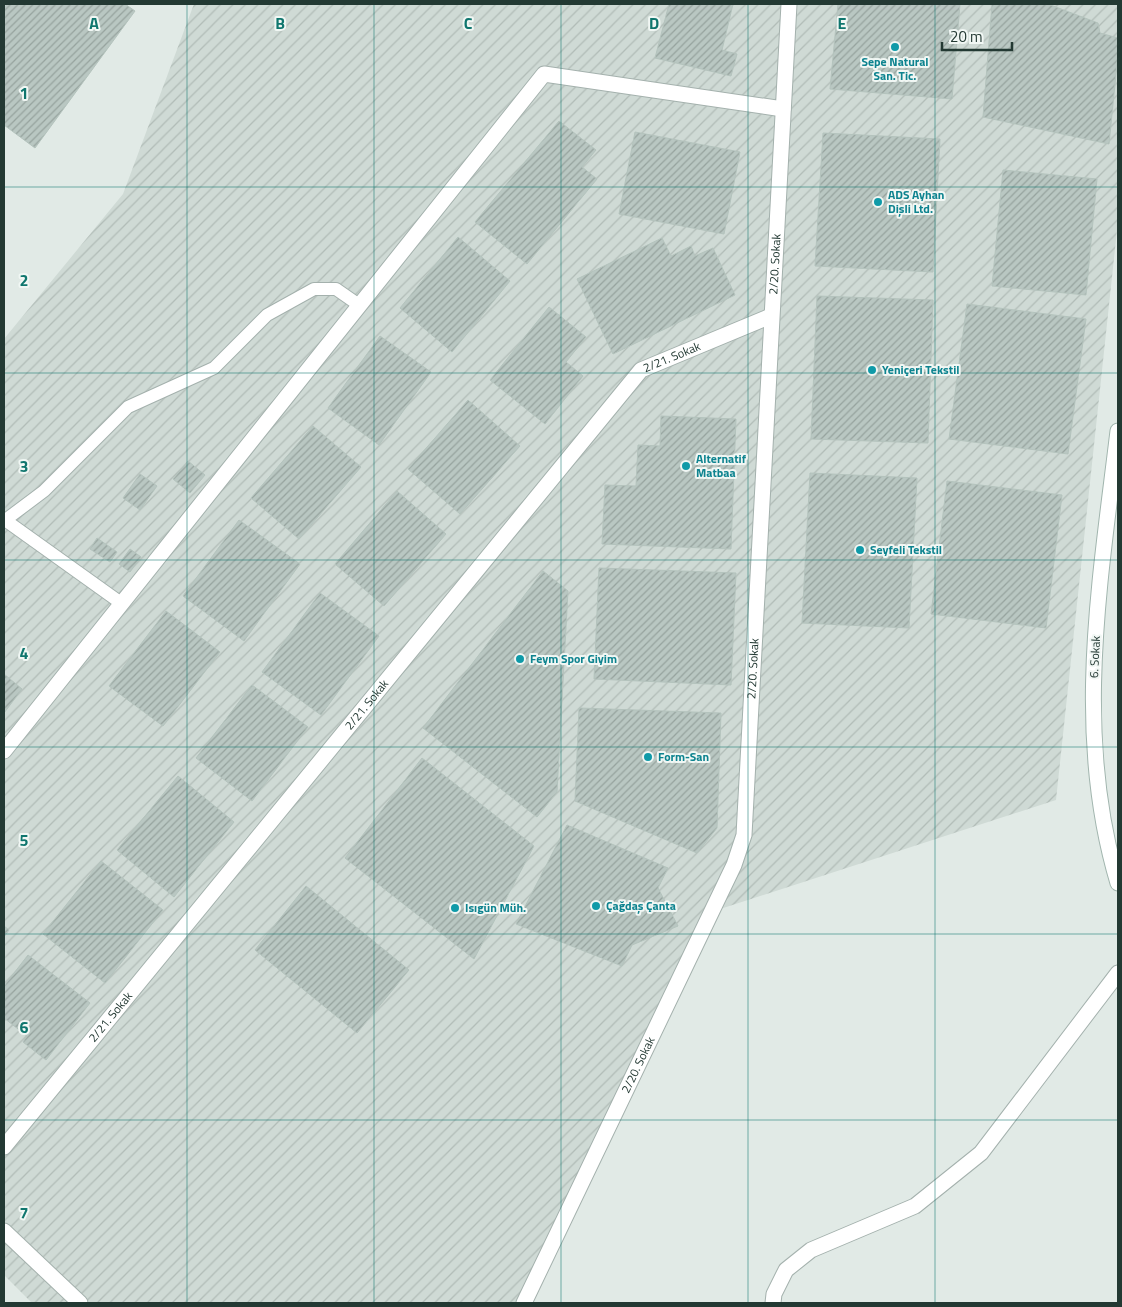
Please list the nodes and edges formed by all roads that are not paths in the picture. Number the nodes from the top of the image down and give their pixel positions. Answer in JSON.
{"nodes":[{"id":1,"x":789,"y":4,"type":"edge"},
{"id":2,"x":783,"y":109,"type":"junction"},
{"id":3,"x":359,"y":305,"type":"junction"},
{"id":4,"x":771,"y":316,"type":"junction"},
{"id":5,"x":1118,"y":431,"type":"edge"},
{"id":6,"x":4,"y":521,"type":"edge"},
{"id":7,"x":121,"y":604,"type":"junction"},
{"id":8,"x":4,"y":750,"type":"edge"},
{"id":9,"x":1118,"y":883,"type":"edge"},
{"id":10,"x":1118,"y":974,"type":"edge"},
{"id":11,"x":4,"y":1147,"type":"edge"},
{"id":12,"x":4,"y":1231,"type":"edge"},
{"id":13,"x":80,"y":1303,"type":"edge"},
{"id":14,"x":524,"y":1303,"type":"edge"},
{"id":15,"x":773,"y":1303,"type":"edge"}],
"edges":[{"from":1,"to":2,"type":"street","name":"2/20. Sokak"},
{"from":2,"to":3,"type":"street"},
{"from":2,"to":4,"type":"street","name":"2/20. Sokak"},
{"from":3,"to":6,"type":"lane"},
{"from":3,"to":7,"type":"street"},
{"from":4,"to":11,"type":"street","name":"2/21. Sokak"},
{"from":4,"to":14,"type":"street","name":"2/20. Sokak"},
{"from":5,"to":9,"type":"street","name":"6. Sokak"},
{"from":6,"to":7,"type":"lane"},
{"from":7,"to":8,"type":"street"},
{"from":10,"to":15,"type":"street"},
{"from":12,"to":13,"type":"street"}]}
